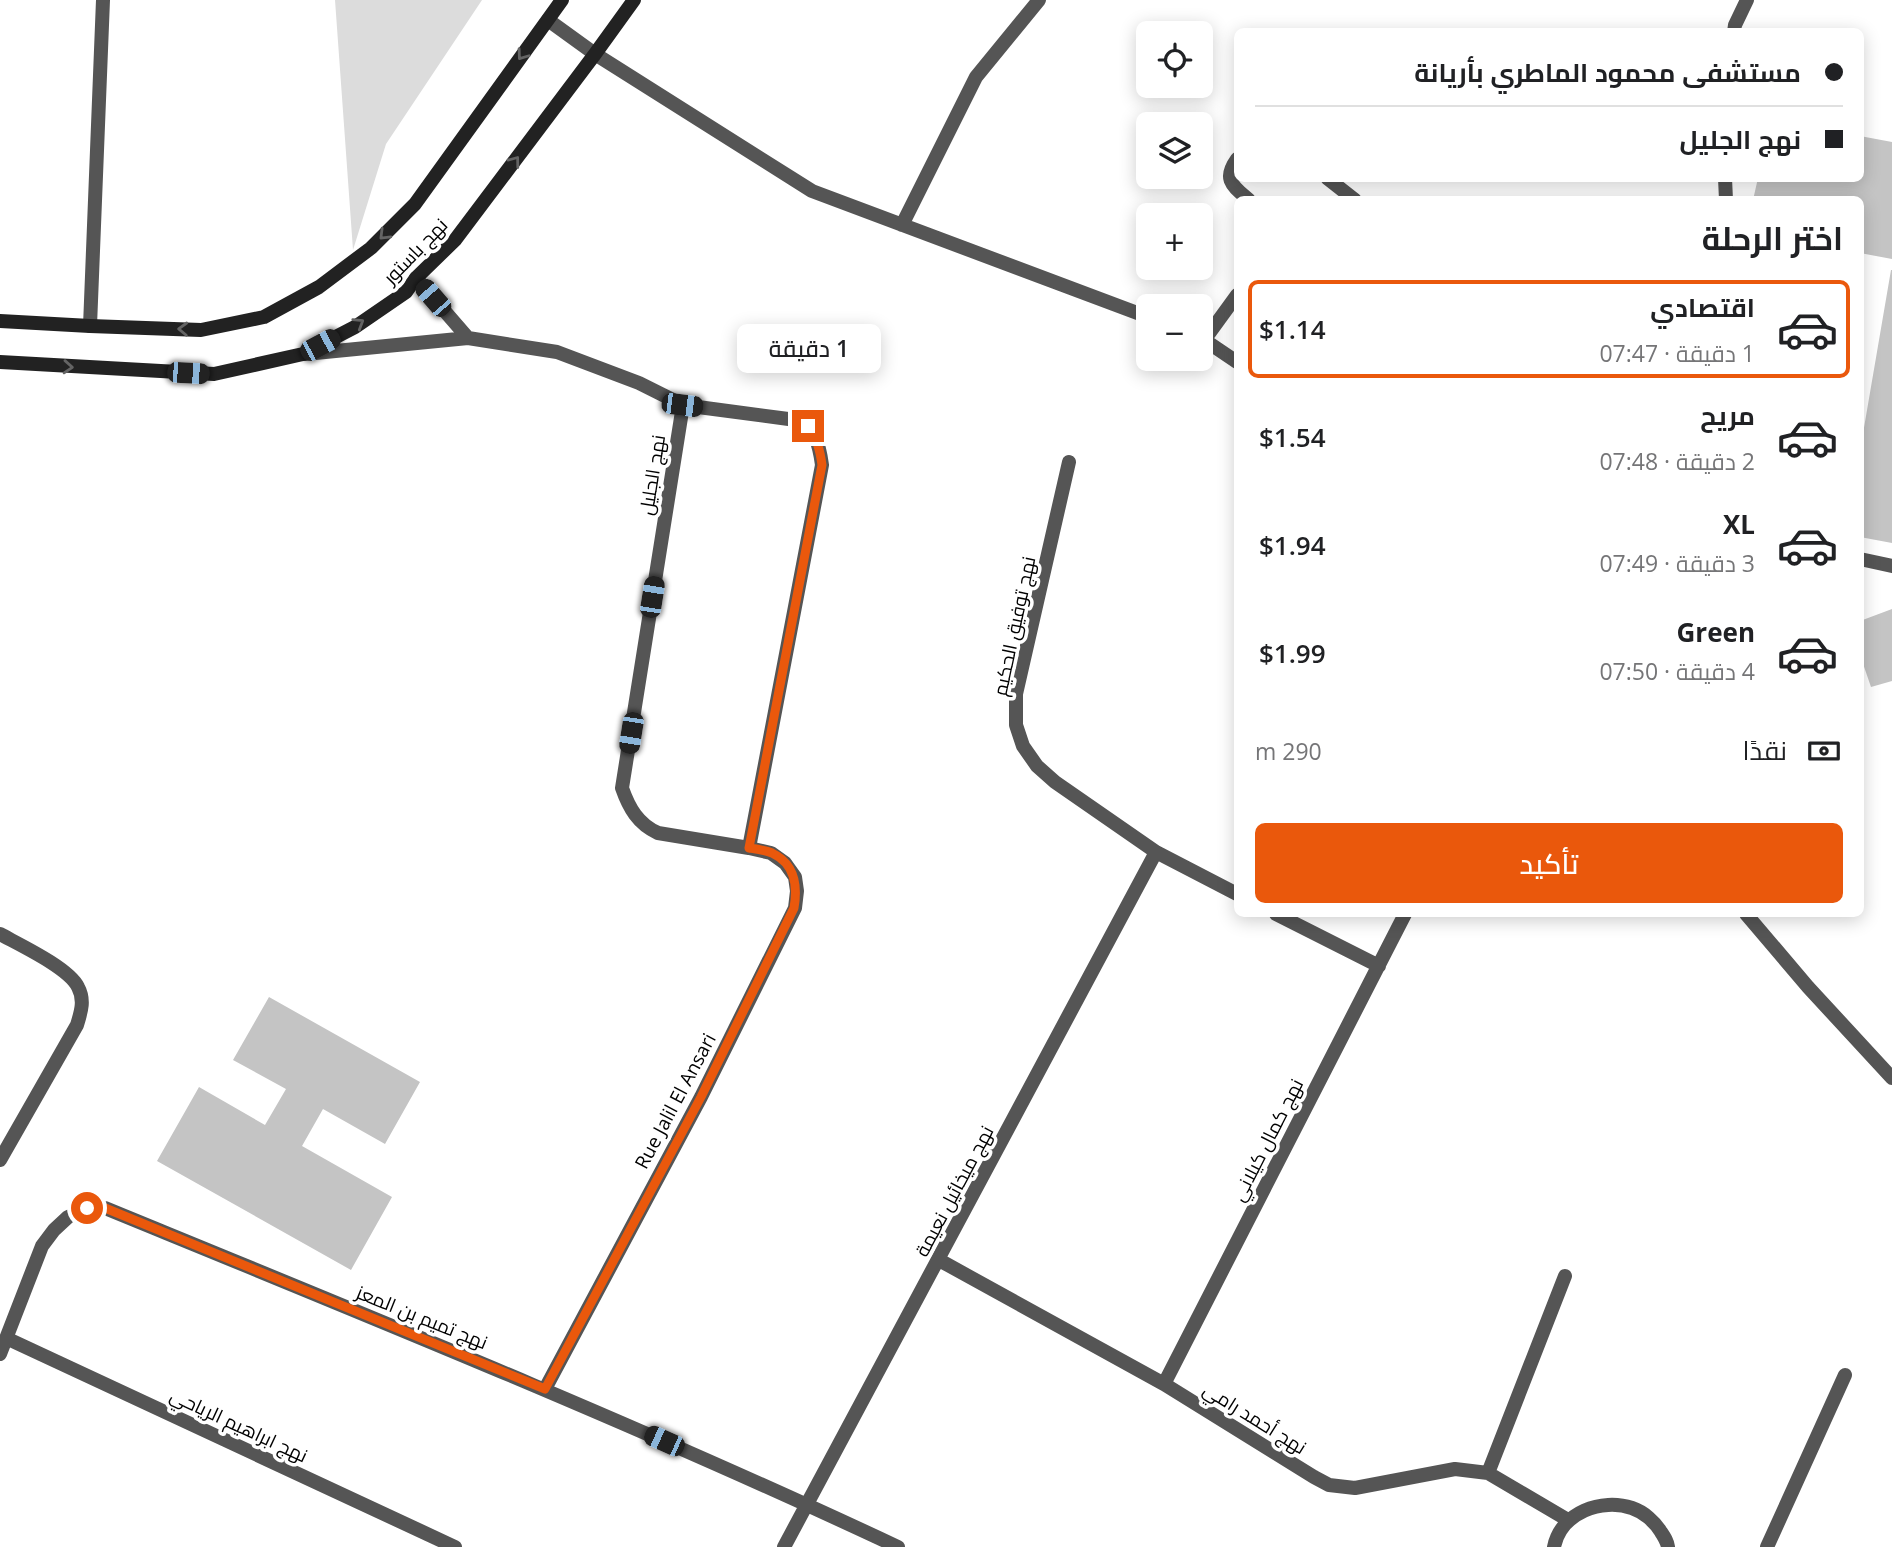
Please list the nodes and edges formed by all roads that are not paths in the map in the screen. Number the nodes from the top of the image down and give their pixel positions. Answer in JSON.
{"nodes":[{"id":1,"x":103,"y":0,"type":"edge"},
{"id":2,"x":562,"y":0,"type":"edge"},
{"id":3,"x":634,"y":0,"type":"edge"},
{"id":4,"x":1039,"y":0,"type":"edge"},
{"id":5,"x":1747,"y":0,"type":"edge"},
{"id":6,"x":548,"y":20,"type":"junction"},
{"id":7,"x":1735,"y":28,"type":"edge"},
{"id":8,"x":595,"y":54,"type":"junction"},
{"id":9,"x":1234,"y":163,"type":"edge"},
{"id":10,"x":1332,"y":182,"type":"edge"},
{"id":11,"x":1245,"y":196,"type":"edge"},
{"id":12,"x":1350,"y":196,"type":"edge"},
{"id":13,"x":902,"y":225,"type":"junction"},
{"id":14,"x":416,"y":278,"type":"junction"},
{"id":15,"x":1234,"y":299,"type":"edge"},
{"id":16,"x":1136,"y":313,"type":"edge"},
{"id":17,"x":0,"y":321,"type":"edge"},
{"id":18,"x":1213,"y":325,"type":"edge"},
{"id":19,"x":90,"y":326,"type":"junction"},
{"id":20,"x":468,"y":338,"type":"junction"},
{"id":21,"x":1213,"y":344,"type":"edge"},
{"id":22,"x":303,"y":354,"type":"junction"},
{"id":23,"x":1234,"y":356,"type":"edge"},
{"id":24,"x":0,"y":362,"type":"edge"},
{"id":25,"x":682,"y":405,"type":"junction"},
{"id":26,"x":1069,"y":462,"type":"dead end"},
{"id":27,"x":1864,"y":560,"type":"edge"},
{"id":28,"x":1892,"y":566,"type":"edge"},
{"id":29,"x":749,"y":848,"type":"junction"},
{"id":30,"x":1156,"y":852,"type":"junction"},
{"id":31,"x":1234,"y":892,"type":"edge"},
{"id":32,"x":1282,"y":917,"type":"edge"},
{"id":33,"x":1404,"y":917,"type":"edge"},
{"id":34,"x":1749,"y":917,"type":"edge"},
{"id":35,"x":0,"y":934,"type":"edge"},
{"id":36,"x":1379,"y":966,"type":"junction"},
{"id":37,"x":1892,"y":1079,"type":"edge"},
{"id":38,"x":0,"y":1160,"type":"edge"},
{"id":39,"x":939,"y":1260,"type":"junction"},
{"id":40,"x":1565,"y":1276,"type":"dead end"},
{"id":41,"x":6,"y":1338,"type":"junction"},
{"id":42,"x":0,"y":1354,"type":"edge"},
{"id":43,"x":1845,"y":1375,"type":"dead end"},
{"id":44,"x":1164,"y":1384,"type":"junction"},
{"id":45,"x":545,"y":1389,"type":"junction"},
{"id":46,"x":1488,"y":1473,"type":"junction"},
{"id":47,"x":807,"y":1504,"type":"junction"},
{"id":48,"x":1568,"y":1520,"type":"junction"},
{"id":49,"x":455,"y":1547,"type":"edge"},
{"id":50,"x":784,"y":1547,"type":"edge"},
{"id":51,"x":898,"y":1547,"type":"edge"},
{"id":52,"x":1554,"y":1547,"type":"edge"},
{"id":53,"x":1668,"y":1547,"type":"edge"},
{"id":54,"x":1767,"y":1547,"type":"edge"}],
"edges":[{"from":1,"to":19,"type":"street"},
{"from":2,"to":6,"type":"main road","name":"نهج باستور"},
{"from":3,"to":8,"type":"main road","name":"نهج باستور"},
{"from":4,"to":13,"type":"street"},
{"from":5,"to":7,"type":"street"},
{"from":6,"to":8,"type":"street"},
{"from":6,"to":19,"type":"main road","name":"نهج باستور","one_way":true},
{"from":8,"to":13,"type":"street"},
{"from":14,"to":8,"type":"main road","name":"نهج باستور","one_way":true},
{"from":9,"to":11,"type":"street"},
{"from":10,"to":12,"type":"street"},
{"from":13,"to":16,"type":"street"},
{"from":14,"to":20,"type":"street"},
{"from":22,"to":14,"type":"main road","name":"نهج باستور","one_way":true},
{"from":15,"to":18,"type":"street"},
{"from":17,"to":19,"type":"main road","name":"نهج باستور"},
{"from":20,"to":22,"type":"street"},
{"from":20,"to":25,"type":"street"},
{"from":21,"to":23,"type":"street"},
{"from":24,"to":22,"type":"main road","name":"نهج باستور","one_way":true},
{"from":25,"to":29,"type":"street","name":"نهج الجليل"},
{"from":25,"to":29,"type":"street"},
{"from":26,"to":30,"type":"street","name":"نهج توفيق الحكيم"},
{"from":27,"to":28,"type":"street"},
{"from":29,"to":45,"type":"street","name":"Rue Jalil El Ansari"},
{"from":30,"to":31,"type":"street","name":"نهج توفيق الحكيم"},
{"from":30,"to":39,"type":"street","name":"نهج ميخائيل نعيمة"},
{"from":32,"to":36,"type":"street"},
{"from":33,"to":36,"type":"street","name":"نهج كمال كيلاني"},
{"from":34,"to":37,"type":"street"},
{"from":35,"to":38,"type":"street"},
{"from":36,"to":44,"type":"street","name":"نهج كمال كيلاني"},
{"from":39,"to":44,"type":"street","name":"نهج أحمد رامي"},
{"from":39,"to":47,"type":"street","name":"نهج ميخائيل نعيمة"},
{"from":40,"to":46,"type":"street"},
{"from":41,"to":42,"type":"street","name":"نهج تميم بن المعز"},
{"from":41,"to":45,"type":"street","name":"نهج تميم بن المعز"},
{"from":41,"to":49,"type":"street","name":"نهج ابراهيم الرياحي"},
{"from":43,"to":54,"type":"street"},
{"from":44,"to":46,"type":"street","name":"نهج أحمد رامي"},
{"from":45,"to":47,"type":"street","name":"نهج تميم بن المعز"},
{"from":46,"to":48,"type":"street","name":"نهج أحمد رامي"},
{"from":47,"to":50,"type":"street","name":"نهج ميخائيل نعيمة"},
{"from":47,"to":51,"type":"street","name":"نهج تميم بن المعز"},
{"from":48,"to":52,"type":"street"},
{"from":48,"to":53,"type":"street"}]}
